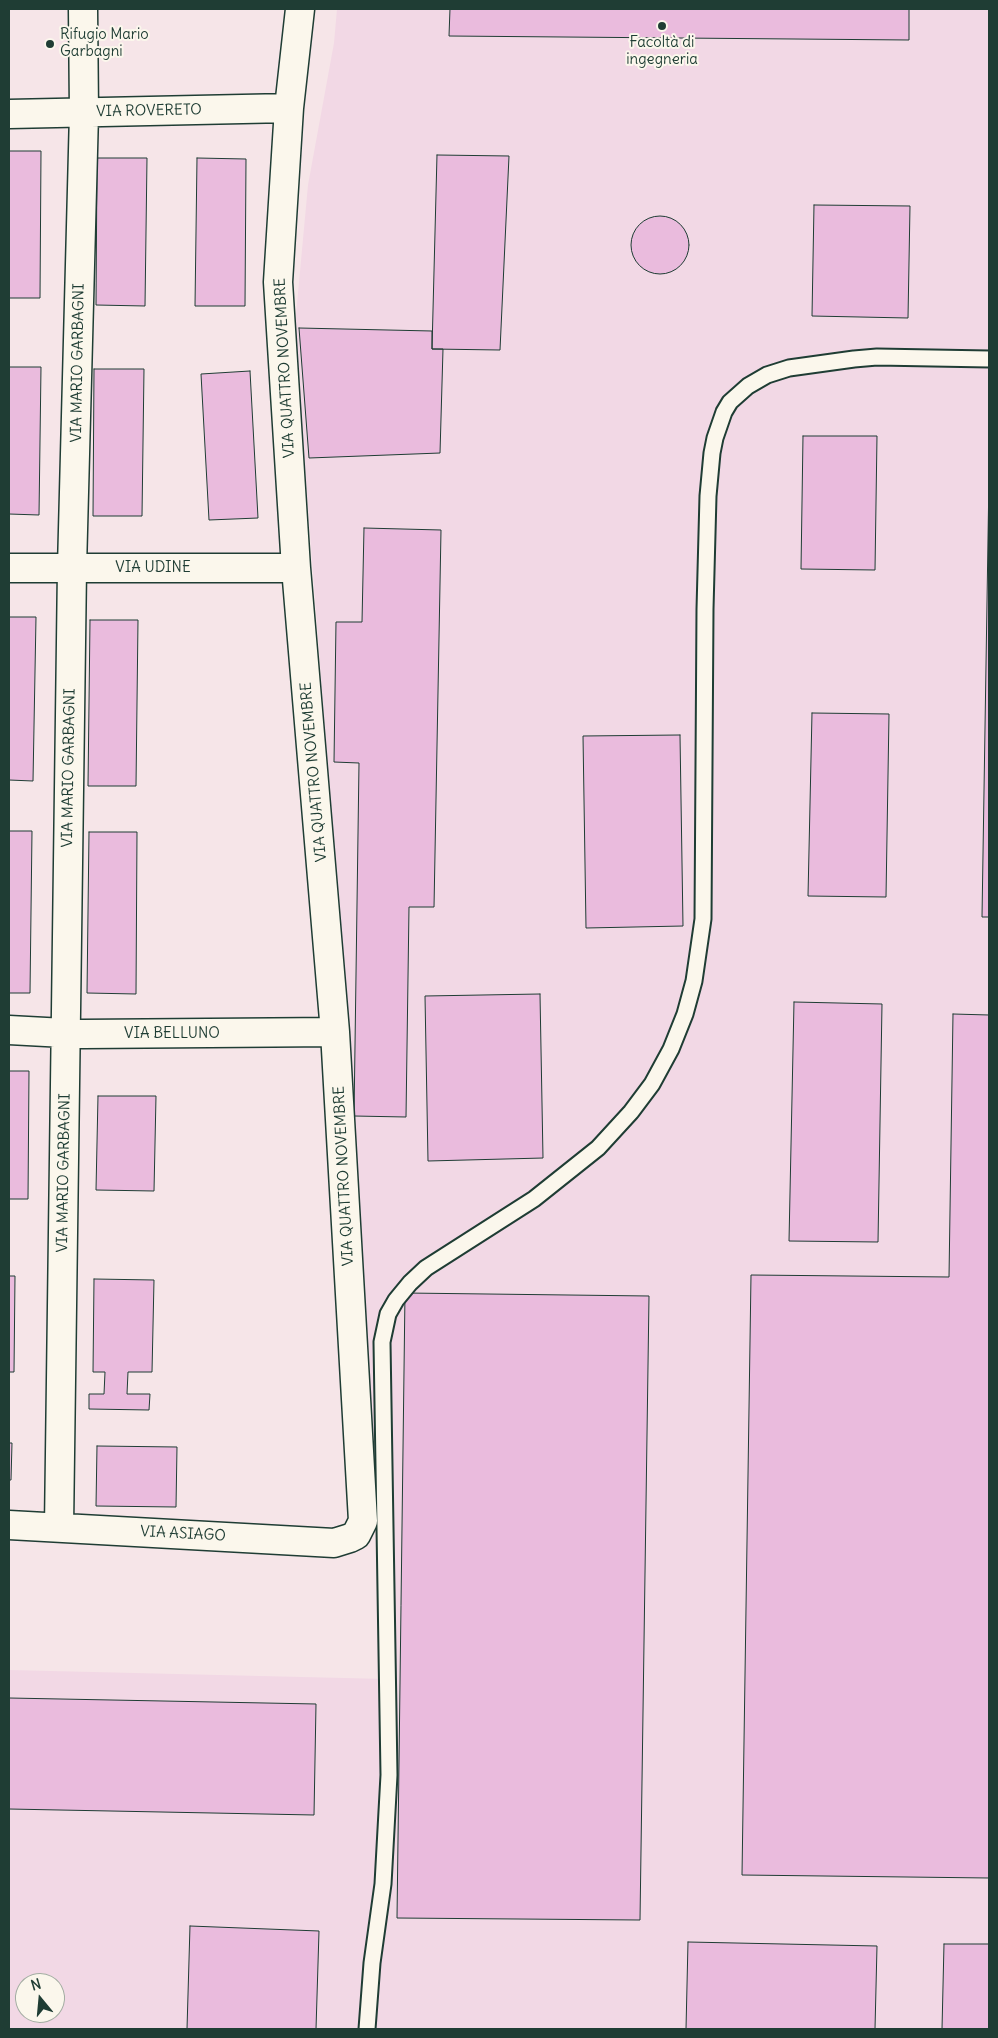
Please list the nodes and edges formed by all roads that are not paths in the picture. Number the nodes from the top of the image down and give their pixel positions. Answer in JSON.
{"nodes":[{"id":1,"x":83,"y":9,"type":"edge"},
{"id":2,"x":300,"y":9,"type":"edge"},
{"id":3,"x":289,"y":108,"type":"junction"},
{"id":4,"x":84,"y":113,"type":"junction"},
{"id":5,"x":9,"y":114,"type":"edge"},
{"id":6,"x":989,"y":359,"type":"edge"},
{"id":7,"x":9,"y":568,"type":"edge"},
{"id":8,"x":72,"y":568,"type":"junction"},
{"id":9,"x":296,"y":568,"type":"junction"},
{"id":10,"x":9,"y":1030,"type":"edge"},
{"id":11,"x":336,"y":1032,"type":"junction"},
{"id":12,"x":65,"y":1034,"type":"junction"},
{"id":13,"x":9,"y":1525,"type":"edge"},
{"id":14,"x":59,"y":1527,"type":"junction"},
{"id":15,"x":356,"y":1534,"type":"joint"},
{"id":16,"x":367,"y":2029,"type":"edge"}],
"edges":[{"from":1,"to":4,"type":"street","name":"VIA MARIO GARBAGNI"},
{"from":2,"to":3,"type":"street","name":"VIA QUATTRO NOVEMBRE"},
{"from":3,"to":4,"type":"street","name":"VIA ROVERETO"},
{"from":3,"to":9,"type":"street","name":"VIA QUATTRO NOVEMBRE"},
{"from":4,"to":5,"type":"street","name":"VIA ROVERETO"},
{"from":4,"to":8,"type":"street","name":"VIA MARIO GARBAGNI"},
{"from":6,"to":16,"type":"lane"},
{"from":7,"to":8,"type":"street","name":"VIA UDINE"},
{"from":8,"to":9,"type":"street","name":"VIA UDINE"},
{"from":8,"to":12,"type":"street","name":"VIA MARIO GARBAGNI"},
{"from":9,"to":11,"type":"street","name":"VIA QUATTRO NOVEMBRE"},
{"from":10,"to":12,"type":"street","name":"VIA BELLUNO"},
{"from":11,"to":12,"type":"street","name":"VIA BELLUNO"},
{"from":11,"to":15,"type":"street","name":"VIA QUATTRO NOVEMBRE"},
{"from":12,"to":14,"type":"street","name":"VIA MARIO GARBAGNI"},
{"from":13,"to":14,"type":"street","name":"VIA ASIAGO"},
{"from":14,"to":15,"type":"street","name":"VIA ASIAGO"}]}
